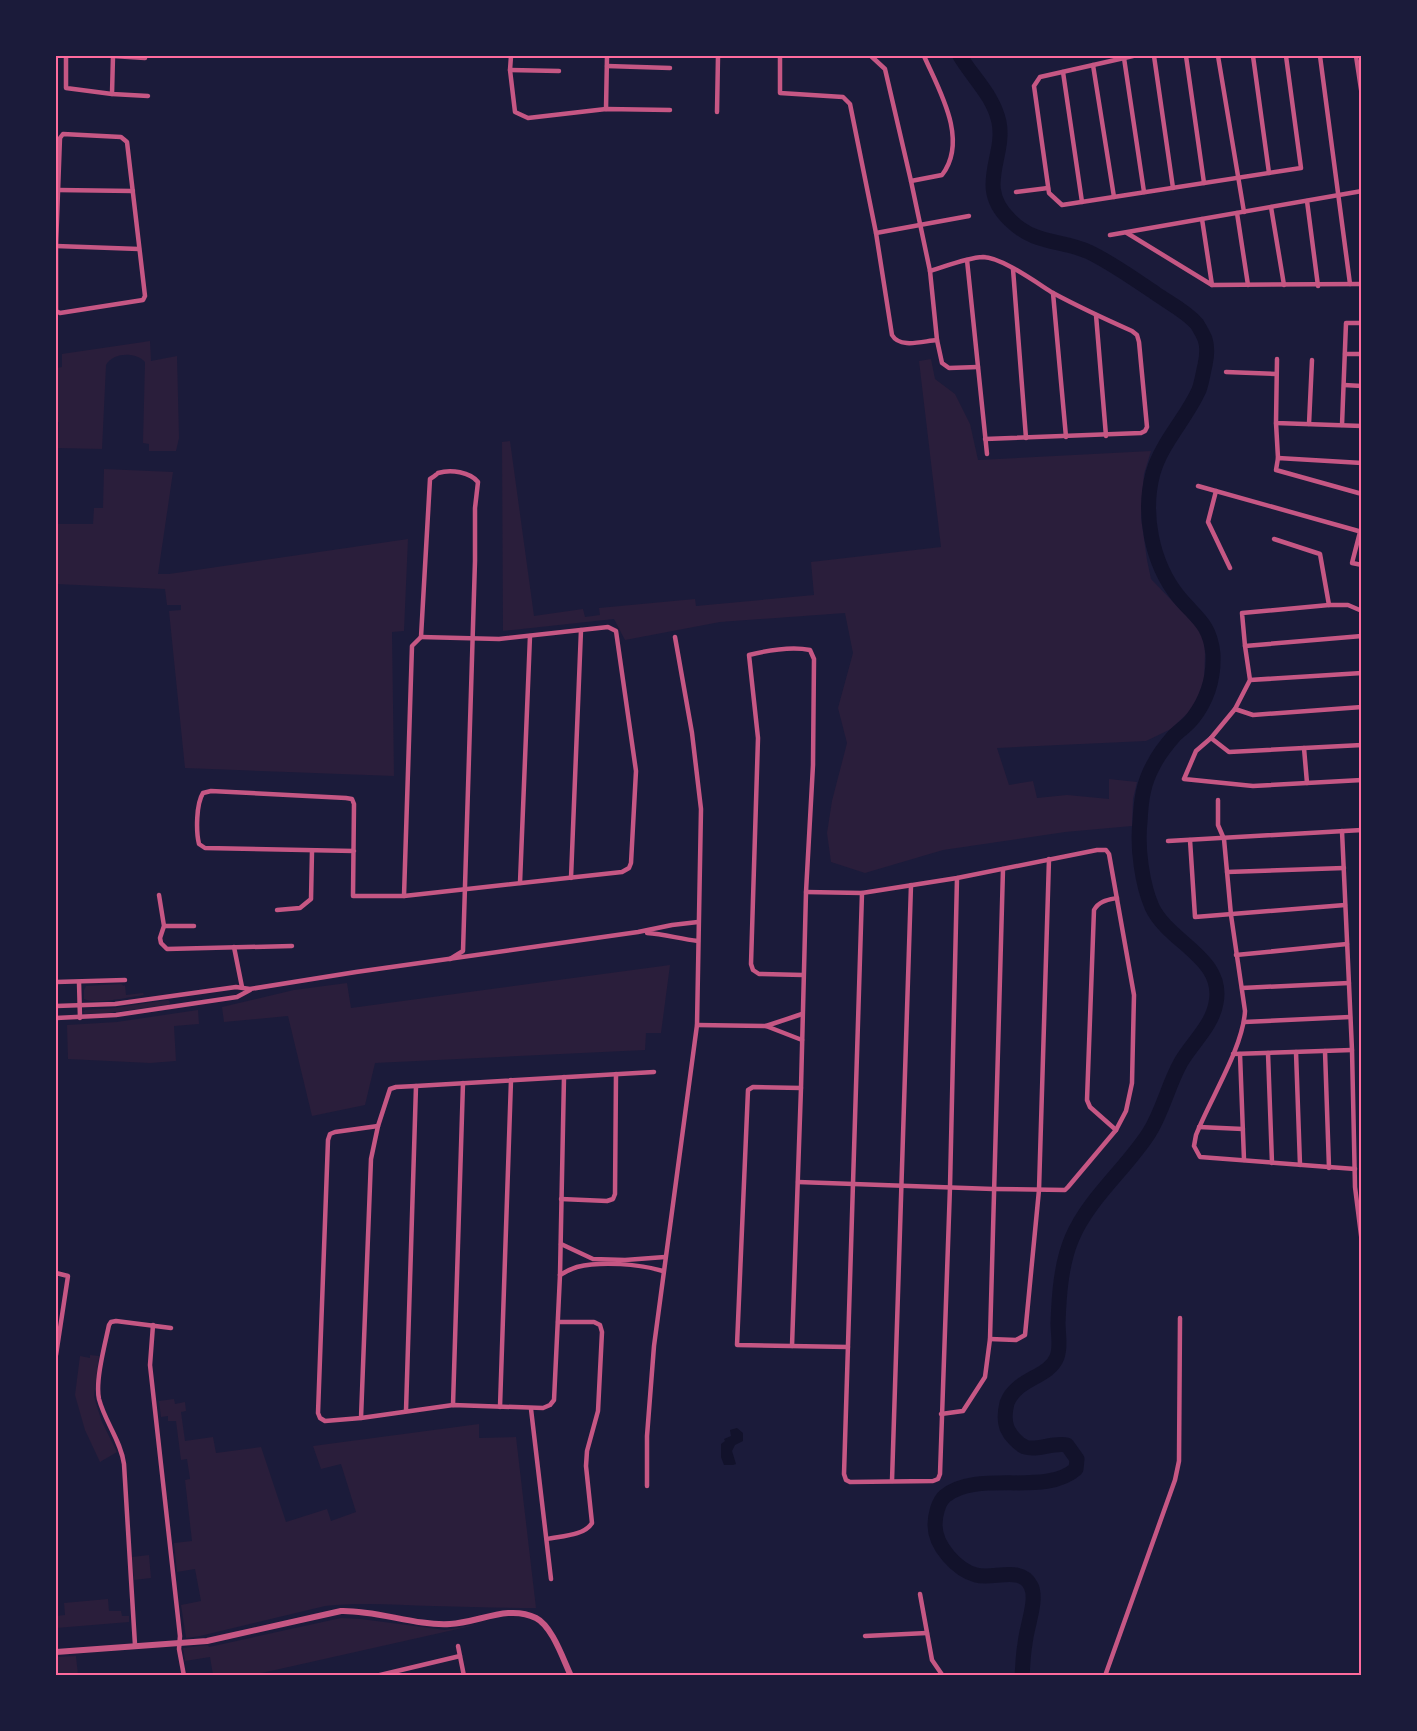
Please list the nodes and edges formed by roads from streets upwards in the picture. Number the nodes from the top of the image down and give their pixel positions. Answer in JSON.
{"nodes":[{"id":1,"x":66,"y":56,"type":"edge"},
{"id":2,"x":113,"y":56,"type":"edge"},
{"id":3,"x":511,"y":56,"type":"edge"},
{"id":4,"x":607,"y":56,"type":"edge"},
{"id":5,"x":718,"y":56,"type":"edge"},
{"id":6,"x":780,"y":56,"type":"edge"},
{"id":7,"x":871,"y":56,"type":"edge"},
{"id":8,"x":924,"y":56,"type":"edge"},
{"id":9,"x":1133,"y":56,"type":"edge"},
{"id":10,"x":1154,"y":56,"type":"edge"},
{"id":11,"x":1186,"y":56,"type":"edge"},
{"id":12,"x":1218,"y":56,"type":"edge"},
{"id":13,"x":1253,"y":56,"type":"edge"},
{"id":14,"x":1286,"y":56,"type":"edge"},
{"id":15,"x":1320,"y":56,"type":"edge"},
{"id":16,"x":1356,"y":56,"type":"edge"},
{"id":17,"x":145,"y":58,"type":"dead end"},
{"id":18,"x":1124,"y":58,"type":"junction"},
{"id":19,"x":1093,"y":65,"type":"junction"},
{"id":20,"x":607,"y":66,"type":"junction"},
{"id":21,"x":670,"y":68,"type":"dead end"},
{"id":22,"x":510,"y":70,"type":"junction"},
{"id":23,"x":559,"y":71,"type":"dead end"},
{"id":24,"x":1063,"y":72,"type":"junction"},
{"id":25,"x":1361,"y":84,"type":"edge"},
{"id":26,"x":112,"y":94,"type":"junction"},
{"id":27,"x":148,"y":96,"type":"dead end"},
{"id":28,"x":1362,"y":96,"type":"edge"},
{"id":29,"x":606,"y":109,"type":"junction"},
{"id":30,"x":670,"y":110,"type":"dead end"},
{"id":31,"x":717,"y":112,"type":"dead end"},
{"id":32,"x":1269,"y":173,"type":"junction"},
{"id":33,"x":1238,"y":178,"type":"junction"},
{"id":34,"x":911,"y":181,"type":"junction"},
{"id":35,"x":1204,"y":183,"type":"junction"},
{"id":36,"x":1048,"y":188,"type":"junction"},
{"id":37,"x":1173,"y":188,"type":"junction"},
{"id":38,"x":58,"y":190,"type":"junction"},
{"id":39,"x":133,"y":190,"type":"junction"},
{"id":40,"x":1362,"y":191,"type":"edge"},
{"id":41,"x":1016,"y":192,"type":"dead end"},
{"id":42,"x":1143,"y":192,"type":"junction"},
{"id":43,"x":1339,"y":195,"type":"junction"},
{"id":44,"x":1114,"y":197,"type":"junction"},
{"id":45,"x":1307,"y":201,"type":"junction"},
{"id":46,"x":1083,"y":202,"type":"junction"},
{"id":47,"x":1271,"y":207,"type":"junction"},
{"id":48,"x":1244,"y":212,"type":"junction"},
{"id":49,"x":1237,"y":213,"type":"junction"},
{"id":50,"x":969,"y":216,"type":"dead end"},
{"id":51,"x":1202,"y":219,"type":"junction"},
{"id":52,"x":920,"y":225,"type":"junction"},
{"id":53,"x":876,"y":233,"type":"junction"},
{"id":54,"x":1126,"y":233,"type":"junction"},
{"id":55,"x":1110,"y":235,"type":"dead end"},
{"id":56,"x":56,"y":246,"type":"edge"},
{"id":57,"x":140,"y":249,"type":"junction"},
{"id":58,"x":967,"y":260,"type":"junction"},
{"id":59,"x":1013,"y":268,"type":"junction"},
{"id":60,"x":930,"y":271,"type":"junction"},
{"id":61,"x":1350,"y":284,"type":"junction"},
{"id":62,"x":1362,"y":284,"type":"edge"},
{"id":63,"x":1212,"y":285,"type":"junction"},
{"id":64,"x":1248,"y":285,"type":"junction"},
{"id":65,"x":1284,"y":285,"type":"junction"},
{"id":66,"x":1318,"y":286,"type":"junction"},
{"id":67,"x":1053,"y":293,"type":"junction"},
{"id":68,"x":1096,"y":315,"type":"junction"},
{"id":69,"x":1362,"y":323,"type":"edge"},
{"id":70,"x":937,"y":340,"type":"junction"},
{"id":71,"x":1345,"y":354,"type":"junction"},
{"id":72,"x":1362,"y":354,"type":"edge"},
{"id":73,"x":1277,"y":359,"type":"dead end"},
{"id":74,"x":1312,"y":360,"type":"dead end"},
{"id":75,"x":978,"y":367,"type":"junction"},
{"id":76,"x":1226,"y":372,"type":"dead end"},
{"id":77,"x":1276,"y":374,"type":"junction"},
{"id":78,"x":1344,"y":385,"type":"junction"},
{"id":79,"x":1362,"y":386,"type":"edge"},
{"id":80,"x":1276,"y":423,"type":"junction"},
{"id":81,"x":1309,"y":424,"type":"junction"},
{"id":82,"x":1342,"y":425,"type":"junction"},
{"id":83,"x":1362,"y":426,"type":"edge"},
{"id":84,"x":1106,"y":436,"type":"junction"},
{"id":85,"x":1066,"y":437,"type":"junction"},
{"id":86,"x":1026,"y":438,"type":"junction"},
{"id":87,"x":985,"y":440,"type":"junction"},
{"id":88,"x":987,"y":454,"type":"dead end"},
{"id":89,"x":1278,"y":458,"type":"junction"},
{"id":90,"x":1362,"y":463,"type":"edge"},
{"id":91,"x":1198,"y":486,"type":"dead end"},
{"id":92,"x":1216,"y":491,"type":"junction"},
{"id":93,"x":1362,"y":494,"type":"edge"},
{"id":94,"x":1361,"y":532,"type":"edge"},
{"id":95,"x":1274,"y":540,"type":"dead end"},
{"id":96,"x":1362,"y":565,"type":"edge"},
{"id":97,"x":1230,"y":568,"type":"dead end"},
{"id":98,"x":1329,"y":605,"type":"junction"},
{"id":99,"x":1362,"y":611,"type":"edge"},
{"id":100,"x":581,"y":630,"type":"junction"},
{"id":101,"x":530,"y":636,"type":"junction"},
{"id":102,"x":1362,"y":636,"type":"edge"},
{"id":103,"x":421,"y":637,"type":"junction"},
{"id":104,"x":675,"y":637,"type":"dead end"},
{"id":105,"x":473,"y":639,"type":"junction"},
{"id":106,"x":1245,"y":646,"type":"junction"},
{"id":107,"x":1362,"y":673,"type":"edge"},
{"id":108,"x":1250,"y":680,"type":"junction"},
{"id":109,"x":1362,"y":707,"type":"edge"},
{"id":110,"x":1235,"y":709,"type":"junction"},
{"id":111,"x":1211,"y":738,"type":"junction"},
{"id":112,"x":1362,"y":745,"type":"edge"},
{"id":113,"x":1304,"y":748,"type":"junction"},
{"id":114,"x":1362,"y":780,"type":"edge"},
{"id":115,"x":1307,"y":783,"type":"junction"},
{"id":116,"x":1218,"y":800,"type":"dead end"},
{"id":117,"x":1362,"y":830,"type":"edge"},
{"id":118,"x":1342,"y":831,"type":"junction"},
{"id":119,"x":1224,"y":838,"type":"junction"},
{"id":120,"x":1190,"y":840,"type":"junction"},
{"id":121,"x":1168,"y":841,"type":"dead end"},
{"id":122,"x":312,"y":850,"type":"junction"},
{"id":123,"x":354,"y":851,"type":"junction"},
{"id":124,"x":1048,"y":859,"type":"junction"},
{"id":125,"x":1344,"y":868,"type":"junction"},
{"id":126,"x":1003,"y":869,"type":"junction"},
{"id":127,"x":1227,"y":872,"type":"junction"},
{"id":128,"x":571,"y":878,"type":"junction"},
{"id":129,"x":957,"y":878,"type":"junction"},
{"id":130,"x":520,"y":883,"type":"junction"},
{"id":131,"x":910,"y":885,"type":"junction"},
{"id":132,"x":464,"y":890,"type":"junction"},
{"id":133,"x":806,"y":892,"type":"junction"},
{"id":134,"x":862,"y":893,"type":"junction"},
{"id":135,"x":159,"y":895,"type":"dead end"},
{"id":136,"x":404,"y":897,"type":"junction"},
{"id":137,"x":1117,"y":898,"type":"junction"},
{"id":138,"x":1345,"y":905,"type":"junction"},
{"id":139,"x":277,"y":910,"type":"dead end"},
{"id":140,"x":1231,"y":915,"type":"junction"},
{"id":141,"x":698,"y":922,"type":"junction"},
{"id":142,"x":164,"y":926,"type":"junction"},
{"id":143,"x":194,"y":926,"type":"dead end"},
{"id":144,"x":638,"y":932,"type":"junction"},
{"id":145,"x":698,"y":941,"type":"junction"},
{"id":146,"x":1347,"y":944,"type":"junction"},
{"id":147,"x":292,"y":946,"type":"dead end"},
{"id":148,"x":234,"y":947,"type":"junction"},
{"id":149,"x":1236,"y":954,"type":"junction"},
{"id":150,"x":450,"y":959,"type":"junction"},
{"id":151,"x":803,"y":975,"type":"junction"},
{"id":152,"x":125,"y":980,"type":"dead end"},
{"id":153,"x":56,"y":982,"type":"edge"},
{"id":154,"x":79,"y":982,"type":"junction"},
{"id":155,"x":1349,"y":983,"type":"junction"},
{"id":156,"x":242,"y":987,"type":"junction"},
{"id":157,"x":1242,"y":988,"type":"junction"},
{"id":158,"x":250,"y":989,"type":"junction"},
{"id":159,"x":173,"y":996,"type":"junction"},
{"id":160,"x":56,"y":1006,"type":"edge"},
{"id":161,"x":80,"y":1006,"type":"junction"},
{"id":162,"x":175,"y":1006,"type":"junction"},
{"id":163,"x":802,"y":1014,"type":"junction"},
{"id":164,"x":1350,"y":1017,"type":"junction"},
{"id":165,"x":56,"y":1018,"type":"edge"},
{"id":166,"x":80,"y":1018,"type":"junction"},
{"id":167,"x":1244,"y":1022,"type":"junction"},
{"id":168,"x":696,"y":1025,"type":"junction"},
{"id":169,"x":766,"y":1026,"type":"junction"},
{"id":170,"x":802,"y":1040,"type":"junction"},
{"id":171,"x":1352,"y":1050,"type":"junction"},
{"id":172,"x":1325,"y":1051,"type":"junction"},
{"id":173,"x":1296,"y":1052,"type":"junction"},
{"id":174,"x":1268,"y":1053,"type":"junction"},
{"id":175,"x":1233,"y":1054,"type":"junction"},
{"id":176,"x":1240,"y":1054,"type":"junction"},
{"id":177,"x":654,"y":1072,"type":"dead end"},
{"id":178,"x":616,"y":1074,"type":"junction"},
{"id":179,"x":564,"y":1077,"type":"junction"},
{"id":180,"x":511,"y":1080,"type":"junction"},
{"id":181,"x":463,"y":1083,"type":"junction"},
{"id":182,"x":416,"y":1086,"type":"junction"},
{"id":183,"x":801,"y":1088,"type":"junction"},
{"id":184,"x":378,"y":1126,"type":"junction"},
{"id":185,"x":1199,"y":1127,"type":"junction"},
{"id":186,"x":1116,"y":1130,"type":"junction"},
{"id":187,"x":1243,"y":1130,"type":"junction"},
{"id":188,"x":1244,"y":1160,"type":"junction"},
{"id":189,"x":1272,"y":1163,"type":"junction"},
{"id":190,"x":1300,"y":1165,"type":"junction"},
{"id":191,"x":1329,"y":1168,"type":"junction"},
{"id":192,"x":1355,"y":1169,"type":"junction"},
{"id":193,"x":798,"y":1182,"type":"junction"},
{"id":194,"x":853,"y":1183,"type":"junction"},
{"id":195,"x":902,"y":1186,"type":"junction"},
{"id":196,"x":950,"y":1187,"type":"junction"},
{"id":197,"x":993,"y":1189,"type":"junction"},
{"id":198,"x":1039,"y":1190,"type":"junction"},
{"id":199,"x":561,"y":1199,"type":"junction"},
{"id":200,"x":1362,"y":1243,"type":"edge"},
{"id":201,"x":561,"y":1244,"type":"junction"},
{"id":202,"x":665,"y":1257,"type":"junction"},
{"id":203,"x":609,"y":1262,"type":"junction"},
{"id":204,"x":663,"y":1271,"type":"junction"},
{"id":205,"x":56,"y":1273,"type":"edge"},
{"id":206,"x":560,"y":1275,"type":"junction"},
{"id":207,"x":1180,"y":1318,"type":"dead end"},
{"id":208,"x":558,"y":1322,"type":"junction"},
{"id":209,"x":153,"y":1325,"type":"junction"},
{"id":210,"x":171,"y":1328,"type":"dead end"},
{"id":211,"x":990,"y":1339,"type":"junction"},
{"id":212,"x":792,"y":1346,"type":"junction"},
{"id":213,"x":848,"y":1347,"type":"junction"},
{"id":214,"x":56,"y":1355,"type":"edge"},
{"id":215,"x":453,"y":1405,"type":"junction"},
{"id":216,"x":500,"y":1407,"type":"junction"},
{"id":217,"x":531,"y":1409,"type":"junction"},
{"id":218,"x":406,"y":1411,"type":"junction"},
{"id":219,"x":941,"y":1414,"type":"junction"},
{"id":220,"x":361,"y":1418,"type":"junction"},
{"id":221,"x":892,"y":1481,"type":"junction"},
{"id":222,"x":647,"y":1486,"type":"dead end"},
{"id":223,"x":547,"y":1539,"type":"junction"},
{"id":224,"x":551,"y":1580,"type":"dead end"},
{"id":225,"x":920,"y":1594,"type":"dead end"},
{"id":226,"x":927,"y":1633,"type":"junction"},
{"id":227,"x":865,"y":1636,"type":"dead end"},
{"id":228,"x":180,"y":1642,"type":"junction"},
{"id":229,"x":135,"y":1645,"type":"junction"},
{"id":230,"x":458,"y":1646,"type":"dead end"},
{"id":231,"x":56,"y":1652,"type":"edge"},
{"id":232,"x":460,"y":1656,"type":"junction"},
{"id":233,"x":184,"y":1676,"type":"edge"},
{"id":234,"x":376,"y":1676,"type":"edge"},
{"id":235,"x":464,"y":1676,"type":"edge"},
{"id":236,"x":571,"y":1676,"type":"edge"},
{"id":237,"x":943,"y":1676,"type":"edge"},
{"id":238,"x":1105,"y":1676,"type":"edge"}],
"edges":[{"from":1,"to":26,"type":"street"},
{"from":2,"to":17,"type":"street"},
{"from":2,"to":26,"type":"street"},
{"from":3,"to":22,"type":"street"},
{"from":4,"to":20,"type":"street"},
{"from":5,"to":31,"type":"street"},
{"from":6,"to":53,"type":"street"},
{"from":7,"to":34,"type":"street"},
{"from":8,"to":34,"type":"street"},
{"from":9,"to":18,"type":"street"},
{"from":10,"to":37,"type":"street"},
{"from":11,"to":35,"type":"street"},
{"from":12,"to":33,"type":"street"},
{"from":13,"to":32,"type":"street"},
{"from":14,"to":32,"type":"street"},
{"from":15,"to":43,"type":"street"},
{"from":16,"to":25,"type":"street"},
{"from":18,"to":19,"type":"street"},
{"from":18,"to":42,"type":"street"},
{"from":19,"to":24,"type":"street"},
{"from":19,"to":44,"type":"street"},
{"from":20,"to":21,"type":"street"},
{"from":20,"to":29,"type":"street"},
{"from":22,"to":23,"type":"street"},
{"from":22,"to":29,"type":"street"},
{"from":24,"to":36,"type":"street"},
{"from":24,"to":46,"type":"street"},
{"from":25,"to":28,"type":"street"},
{"from":26,"to":27,"type":"street"},
{"from":29,"to":30,"type":"street"},
{"from":32,"to":33,"type":"street"},
{"from":33,"to":35,"type":"street"},
{"from":33,"to":48,"type":"street"},
{"from":34,"to":52,"type":"street"},
{"from":35,"to":37,"type":"street"},
{"from":36,"to":41,"type":"street"},
{"from":36,"to":46,"type":"street"},
{"from":37,"to":42,"type":"street"},
{"from":38,"to":39,"type":"street"},
{"from":38,"to":39,"type":"street"},
{"from":38,"to":56,"type":"street"},
{"from":39,"to":57,"type":"street"},
{"from":40,"to":43,"type":"street"},
{"from":42,"to":44,"type":"street"},
{"from":43,"to":45,"type":"street"},
{"from":43,"to":61,"type":"street"},
{"from":44,"to":46,"type":"street"},
{"from":45,"to":47,"type":"street"},
{"from":45,"to":66,"type":"street"},
{"from":47,"to":48,"type":"street"},
{"from":47,"to":65,"type":"street"},
{"from":48,"to":49,"type":"street"},
{"from":49,"to":51,"type":"street"},
{"from":49,"to":64,"type":"street"},
{"from":50,"to":52,"type":"street"},
{"from":51,"to":54,"type":"street"},
{"from":51,"to":63,"type":"street"},
{"from":52,"to":53,"type":"street"},
{"from":52,"to":60,"type":"street"},
{"from":53,"to":70,"type":"street"},
{"from":54,"to":55,"type":"street"},
{"from":54,"to":63,"type":"street"},
{"from":56,"to":57,"type":"street"},
{"from":56,"to":57,"type":"street"},
{"from":58,"to":59,"type":"street"},
{"from":58,"to":60,"type":"street"},
{"from":58,"to":75,"type":"street"},
{"from":59,"to":67,"type":"street"},
{"from":59,"to":86,"type":"street"},
{"from":60,"to":70,"type":"street"},
{"from":61,"to":62,"type":"street"},
{"from":61,"to":66,"type":"street"},
{"from":63,"to":64,"type":"street"},
{"from":64,"to":65,"type":"street"},
{"from":65,"to":66,"type":"street"},
{"from":67,"to":68,"type":"street"},
{"from":67,"to":85,"type":"street"},
{"from":68,"to":84,"type":"street"},
{"from":68,"to":84,"type":"street"},
{"from":69,"to":71,"type":"street"},
{"from":70,"to":75,"type":"street"},
{"from":71,"to":72,"type":"street"},
{"from":71,"to":78,"type":"street"},
{"from":73,"to":77,"type":"street"},
{"from":74,"to":81,"type":"street"},
{"from":75,"to":87,"type":"street"},
{"from":76,"to":77,"type":"street"},
{"from":77,"to":80,"type":"street"},
{"from":78,"to":79,"type":"street"},
{"from":78,"to":82,"type":"street"},
{"from":80,"to":81,"type":"street"},
{"from":80,"to":89,"type":"street"},
{"from":81,"to":82,"type":"street"},
{"from":82,"to":83,"type":"street"},
{"from":84,"to":85,"type":"street"},
{"from":85,"to":86,"type":"street"},
{"from":86,"to":87,"type":"street"},
{"from":87,"to":88,"type":"street"},
{"from":89,"to":90,"type":"street"},
{"from":89,"to":93,"type":"street"},
{"from":91,"to":92,"type":"street"},
{"from":92,"to":94,"type":"street"},
{"from":92,"to":97,"type":"street"},
{"from":94,"to":96,"type":"street"},
{"from":95,"to":98,"type":"street"},
{"from":98,"to":99,"type":"street"},
{"from":98,"to":106,"type":"street"},
{"from":100,"to":101,"type":"street"},
{"from":100,"to":128,"type":"street"},
{"from":100,"to":128,"type":"street"},
{"from":101,"to":105,"type":"street"},
{"from":101,"to":130,"type":"street"},
{"from":102,"to":106,"type":"street"},
{"from":103,"to":105,"type":"street"},
{"from":103,"to":105,"type":"street"},
{"from":103,"to":136,"type":"street"},
{"from":104,"to":141,"type":"street"},
{"from":105,"to":132,"type":"street"},
{"from":106,"to":108,"type":"street"},
{"from":107,"to":108,"type":"street"},
{"from":108,"to":110,"type":"street"},
{"from":109,"to":110,"type":"street"},
{"from":110,"to":111,"type":"street"},
{"from":111,"to":113,"type":"street"},
{"from":111,"to":115,"type":"street"},
{"from":112,"to":113,"type":"street"},
{"from":113,"to":115,"type":"street"},
{"from":114,"to":115,"type":"street"},
{"from":116,"to":119,"type":"street"},
{"from":117,"to":118,"type":"street"},
{"from":118,"to":119,"type":"street"},
{"from":118,"to":125,"type":"street"},
{"from":119,"to":120,"type":"street"},
{"from":119,"to":127,"type":"street"},
{"from":120,"to":121,"type":"street"},
{"from":120,"to":140,"type":"street"},
{"from":122,"to":123,"type":"street"},
{"from":122,"to":123,"type":"street"},
{"from":122,"to":139,"type":"street"},
{"from":123,"to":136,"type":"street"},
{"from":124,"to":126,"type":"street"},
{"from":124,"to":137,"type":"street"},
{"from":124,"to":198,"type":"street"},
{"from":125,"to":127,"type":"street"},
{"from":125,"to":138,"type":"street"},
{"from":126,"to":129,"type":"street"},
{"from":126,"to":197,"type":"street"},
{"from":127,"to":140,"type":"street"},
{"from":128,"to":130,"type":"street"},
{"from":129,"to":131,"type":"street"},
{"from":129,"to":196,"type":"street"},
{"from":130,"to":132,"type":"street"},
{"from":131,"to":134,"type":"street"},
{"from":131,"to":195,"type":"street"},
{"from":132,"to":136,"type":"street"},
{"from":132,"to":150,"type":"street"},
{"from":133,"to":134,"type":"street"},
{"from":133,"to":151,"type":"street"},
{"from":133,"to":151,"type":"street"},
{"from":134,"to":194,"type":"street"},
{"from":135,"to":142,"type":"street"},
{"from":137,"to":186,"type":"street"},
{"from":137,"to":186,"type":"street"},
{"from":138,"to":140,"type":"street"},
{"from":138,"to":146,"type":"street"},
{"from":140,"to":149,"type":"street"},
{"from":141,"to":144,"type":"street"},
{"from":141,"to":145,"type":"street"},
{"from":142,"to":143,"type":"street"},
{"from":142,"to":148,"type":"street"},
{"from":144,"to":145,"type":"street"},
{"from":144,"to":150,"type":"street"},
{"from":145,"to":168,"type":"street"},
{"from":146,"to":149,"type":"street"},
{"from":146,"to":155,"type":"street"},
{"from":147,"to":148,"type":"street"},
{"from":148,"to":156,"type":"street"},
{"from":149,"to":157,"type":"street"},
{"from":150,"to":158,"type":"street"},
{"from":151,"to":163,"type":"street"},
{"from":152,"to":154,"type":"street"},
{"from":153,"to":154,"type":"street"},
{"from":154,"to":161,"type":"street"},
{"from":155,"to":157,"type":"street"},
{"from":155,"to":164,"type":"street"},
{"from":156,"to":158,"type":"street"},
{"from":156,"to":159,"type":"street"},
{"from":157,"to":167,"type":"street"},
{"from":158,"to":162,"type":"street"},
{"from":159,"to":161,"type":"street"},
{"from":159,"to":162,"type":"street"},
{"from":160,"to":161,"type":"street"},
{"from":161,"to":166,"type":"street"},
{"from":162,"to":166,"type":"street"},
{"from":163,"to":169,"type":"street"},
{"from":163,"to":170,"type":"street"},
{"from":164,"to":167,"type":"street"},
{"from":164,"to":171,"type":"street"},
{"from":165,"to":166,"type":"street"},
{"from":167,"to":175,"type":"street"},
{"from":168,"to":169,"type":"street"},
{"from":168,"to":202,"type":"street"},
{"from":169,"to":170,"type":"street"},
{"from":170,"to":183,"type":"street"},
{"from":171,"to":172,"type":"street"},
{"from":171,"to":192,"type":"street"},
{"from":172,"to":173,"type":"street"},
{"from":172,"to":191,"type":"street"},
{"from":173,"to":174,"type":"street"},
{"from":173,"to":190,"type":"street"},
{"from":174,"to":176,"type":"street"},
{"from":174,"to":189,"type":"street"},
{"from":175,"to":176,"type":"street"},
{"from":175,"to":185,"type":"street"},
{"from":176,"to":187,"type":"street"},
{"from":177,"to":178,"type":"street"},
{"from":178,"to":179,"type":"street"},
{"from":178,"to":199,"type":"street"},
{"from":179,"to":180,"type":"street"},
{"from":179,"to":199,"type":"street"},
{"from":180,"to":181,"type":"street"},
{"from":180,"to":216,"type":"street"},
{"from":181,"to":182,"type":"street"},
{"from":181,"to":215,"type":"street"},
{"from":182,"to":184,"type":"street"},
{"from":182,"to":218,"type":"street"},
{"from":183,"to":193,"type":"street"},
{"from":183,"to":212,"type":"street"},
{"from":184,"to":220,"type":"street"},
{"from":184,"to":220,"type":"street"},
{"from":185,"to":187,"type":"street"},
{"from":185,"to":188,"type":"street"},
{"from":186,"to":198,"type":"street"},
{"from":187,"to":188,"type":"street"},
{"from":188,"to":189,"type":"street"},
{"from":189,"to":190,"type":"street"},
{"from":190,"to":191,"type":"street"},
{"from":191,"to":192,"type":"street"},
{"from":192,"to":200,"type":"street"},
{"from":193,"to":194,"type":"street"},
{"from":193,"to":212,"type":"street"},
{"from":194,"to":195,"type":"street"},
{"from":194,"to":213,"type":"street"},
{"from":195,"to":196,"type":"street"},
{"from":195,"to":221,"type":"street"},
{"from":196,"to":197,"type":"street"},
{"from":196,"to":219,"type":"street"},
{"from":197,"to":198,"type":"street"},
{"from":197,"to":211,"type":"street"},
{"from":198,"to":211,"type":"street"},
{"from":199,"to":201,"type":"street"},
{"from":201,"to":203,"type":"street"},
{"from":201,"to":206,"type":"street"},
{"from":202,"to":203,"type":"street"},
{"from":202,"to":204,"type":"street"},
{"from":203,"to":204,"type":"street"},
{"from":203,"to":206,"type":"street"},
{"from":204,"to":222,"type":"street"},
{"from":205,"to":214,"type":"street"},
{"from":206,"to":208,"type":"street"},
{"from":207,"to":238,"type":"street"},
{"from":208,"to":217,"type":"street"},
{"from":208,"to":223,"type":"street"},
{"from":209,"to":210,"type":"street"},
{"from":209,"to":228,"type":"street"},
{"from":209,"to":229,"type":"street"},
{"from":211,"to":219,"type":"street"},
{"from":212,"to":213,"type":"street"},
{"from":213,"to":221,"type":"street"},
{"from":215,"to":216,"type":"street"},
{"from":215,"to":218,"type":"street"},
{"from":216,"to":217,"type":"street"},
{"from":217,"to":223,"type":"street"},
{"from":218,"to":220,"type":"street"},
{"from":219,"to":221,"type":"street"},
{"from":223,"to":224,"type":"street"},
{"from":225,"to":226,"type":"street"},
{"from":226,"to":227,"type":"street"},
{"from":226,"to":237,"type":"street"},
{"from":228,"to":229,"type":"street"},
{"from":228,"to":233,"type":"street"},
{"from":228,"to":236,"type":"street"},
{"from":229,"to":231,"type":"street"},
{"from":230,"to":232,"type":"street"},
{"from":232,"to":234,"type":"street"},
{"from":232,"to":235,"type":"street"}]}
